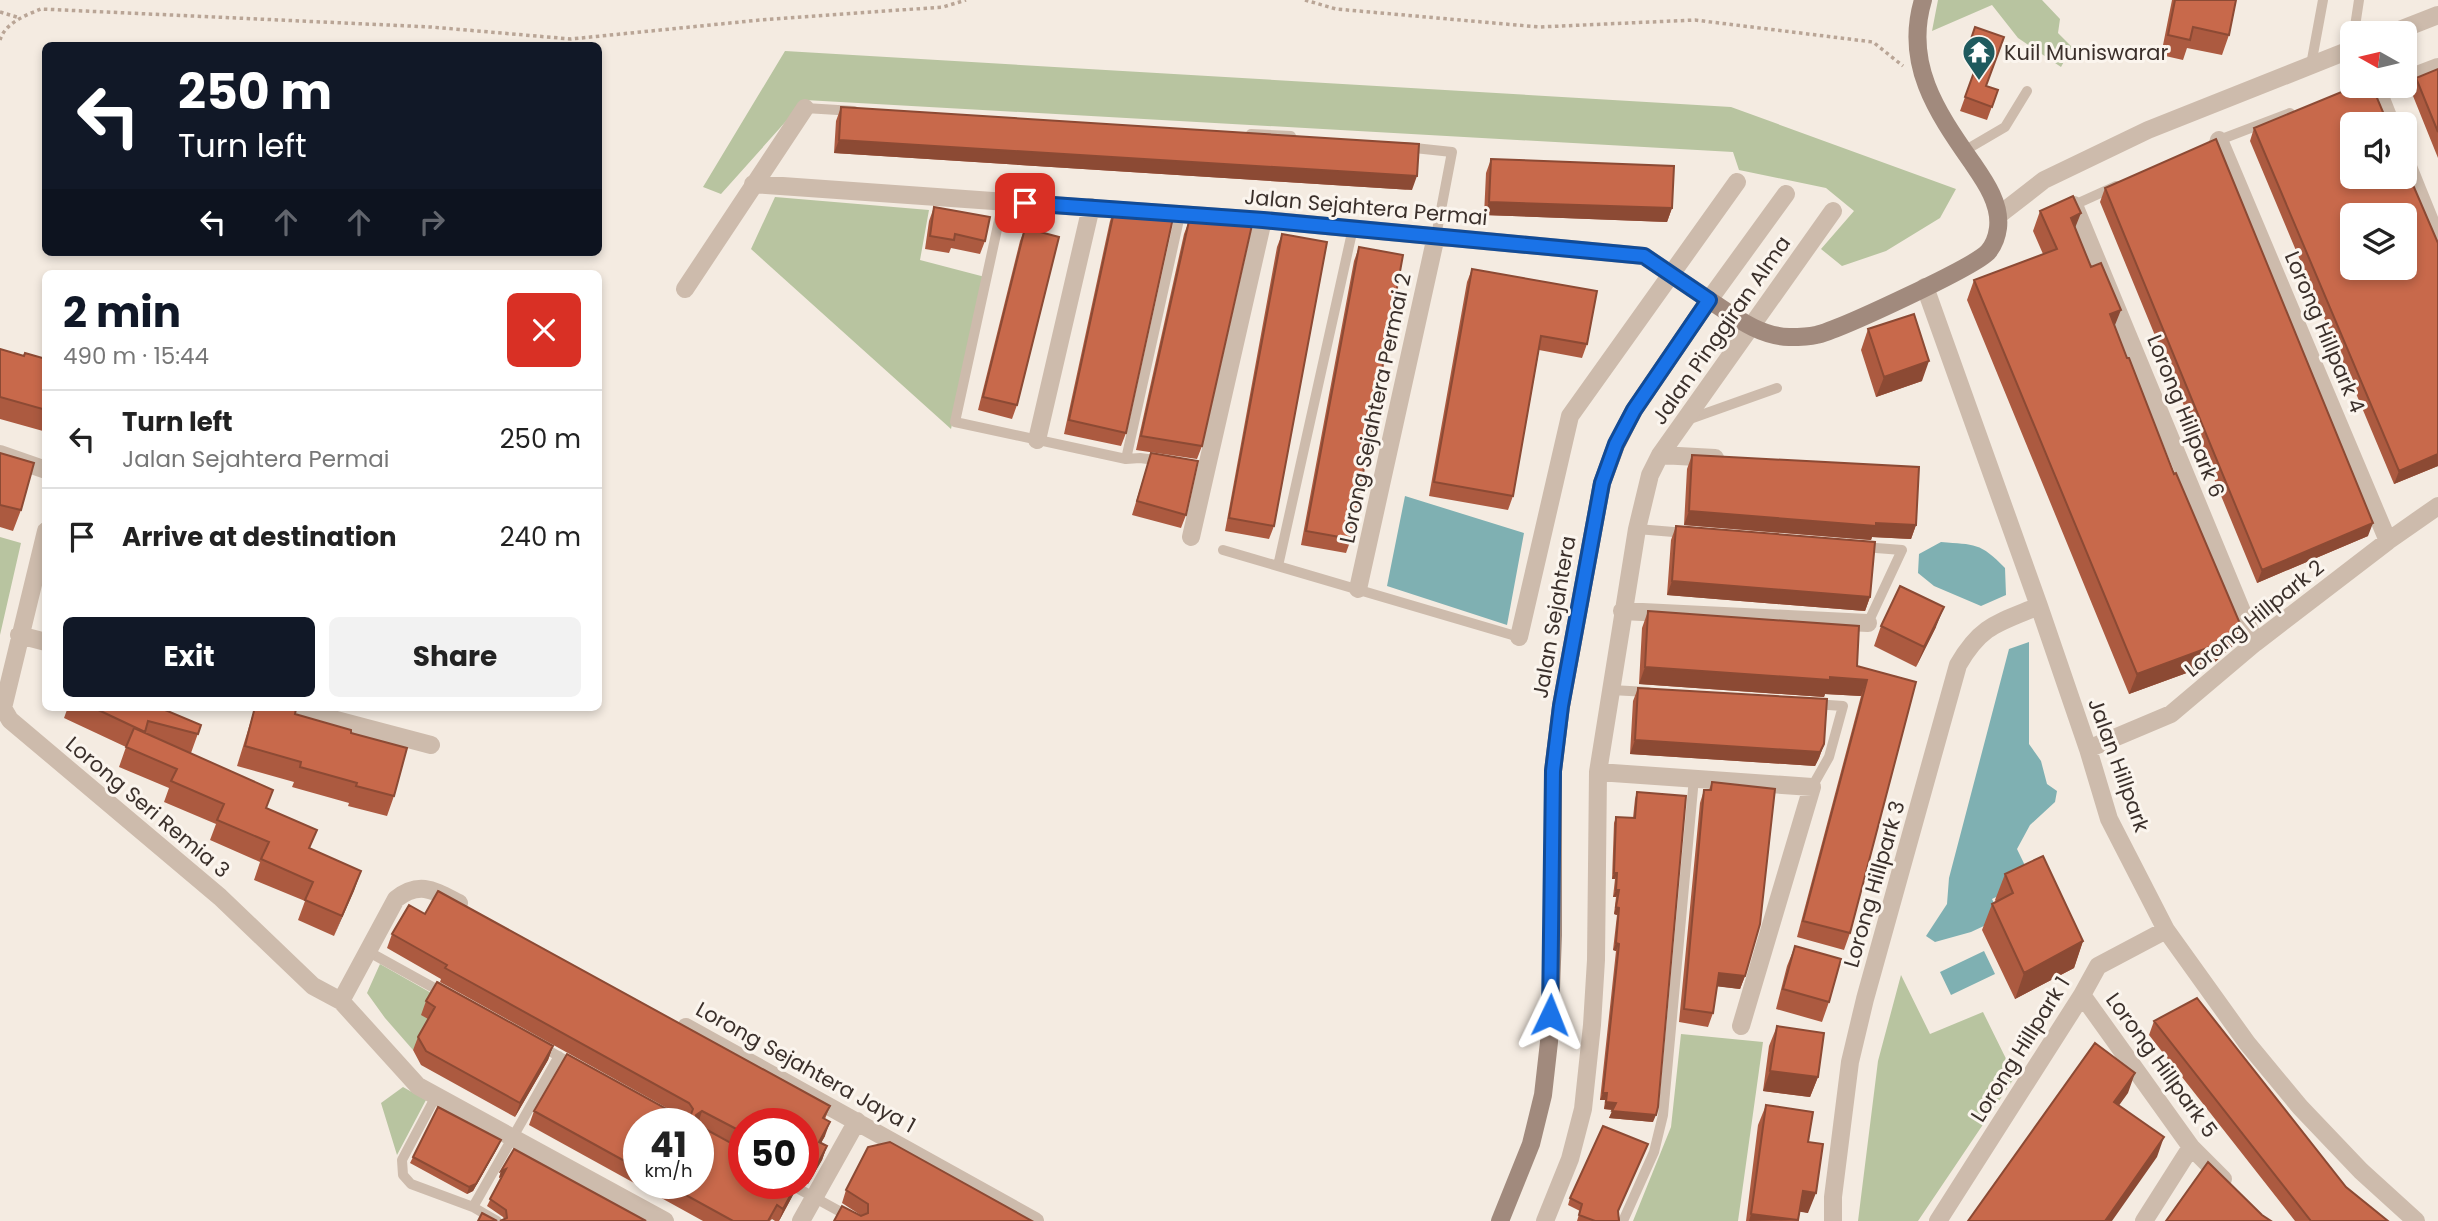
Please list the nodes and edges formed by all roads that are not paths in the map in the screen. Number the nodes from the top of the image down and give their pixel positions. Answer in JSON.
{"nodes":[{"id":1,"x":1923,"y":0,"type":"edge"},
{"id":2,"x":2323,"y":0,"type":"edge"},
{"id":3,"x":2359,"y":0,"type":"edge"},
{"id":4,"x":2438,"y":15,"type":"edge"},
{"id":5,"x":2356,"y":21,"type":"edge"},
{"id":6,"x":2417,"y":23,"type":"edge"},
{"id":7,"x":2340,"y":50,"type":"edge"},
{"id":8,"x":2311,"y":65,"type":"junction"},
{"id":9,"x":2438,"y":67,"type":"edge"},
{"id":10,"x":2417,"y":75,"type":"edge"},
{"id":11,"x":2027,"y":91,"type":"dead end"},
{"id":12,"x":805,"y":108,"type":"joint"},
{"id":13,"x":860,"y":111,"type":"edge"},
{"id":14,"x":2296,"y":111,"type":"edge"},
{"id":15,"x":1234,"y":133,"type":"edge"},
{"id":16,"x":1303,"y":138,"type":"edge"},
{"id":17,"x":2213,"y":143,"type":"joint"},
{"id":18,"x":1398,"y":146,"type":"edge"},
{"id":19,"x":1964,"y":150,"type":"junction"},
{"id":20,"x":1737,"y":182,"type":"dead end"},
{"id":21,"x":753,"y":184,"type":"junction"},
{"id":22,"x":2122,"y":184,"type":"edge"},
{"id":23,"x":2417,"y":189,"type":"edge"},
{"id":24,"x":1786,"y":194,"type":"dead end"},
{"id":25,"x":1003,"y":202,"type":"junction"},
{"id":26,"x":2074,"y":205,"type":"joint"},
{"id":27,"x":1091,"y":207,"type":"junction"},
{"id":28,"x":1833,"y":211,"type":"dead end"},
{"id":29,"x":1180,"y":215,"type":"junction"},
{"id":30,"x":1999,"y":215,"type":"junction"},
{"id":31,"x":1263,"y":220,"type":"junction"},
{"id":32,"x":1353,"y":228,"type":"junction"},
{"id":33,"x":1436,"y":236,"type":"junction"},
{"id":34,"x":2438,"y":241,"type":"edge"},
{"id":35,"x":1671,"y":275,"type":"junction"},
{"id":36,"x":1925,"y":287,"type":"junction"},
{"id":37,"x":685,"y":289,"type":"dead end"},
{"id":38,"x":1709,"y":300,"type":"junction"},
{"id":39,"x":1751,"y":327,"type":"junction"},
{"id":40,"x":1777,"y":388,"type":"dead end"},
{"id":41,"x":1684,"y":421,"type":"junction"},
{"id":42,"x":1037,"y":440,"type":"junction"},
{"id":43,"x":0,"y":454,"type":"edge"},
{"id":44,"x":1660,"y":455,"type":"junction"},
{"id":45,"x":1730,"y":458,"type":"edge"},
{"id":46,"x":1126,"y":459,"type":"junction"},
{"id":47,"x":1180,"y":464,"type":"edge"},
{"id":48,"x":42,"y":469,"type":"edge"},
{"id":49,"x":2438,"y":506,"type":"edge"},
{"id":50,"x":1637,"y":529,"type":"junction"},
{"id":51,"x":1703,"y":535,"type":"edge"},
{"id":52,"x":1191,"y":537,"type":"dead end"},
{"id":53,"x":2388,"y":541,"type":"junction"},
{"id":54,"x":42,"y":546,"type":"edge"},
{"id":55,"x":1849,"y":546,"type":"edge"},
{"id":56,"x":1223,"y":551,"type":"dead end"},
{"id":57,"x":1278,"y":566,"type":"junction"},
{"id":58,"x":1358,"y":589,"type":"junction"},
{"id":59,"x":2039,"y":606,"type":"junction"},
{"id":60,"x":1622,"y":611,"type":"junction"},
{"id":61,"x":1868,"y":623,"type":"joint"},
{"id":62,"x":19,"y":635,"type":"junction"},
{"id":63,"x":1519,"y":637,"type":"joint"},
{"id":64,"x":42,"y":641,"type":"edge"},
{"id":65,"x":2255,"y":643,"type":"junction"},
{"id":66,"x":1611,"y":690,"type":"junction"},
{"id":67,"x":1666,"y":694,"type":"edge"},
{"id":68,"x":1802,"y":703,"type":"edge"},
{"id":69,"x":303,"y":711,"type":"edge"},
{"id":70,"x":431,"y":745,"type":"dead end"},
{"id":71,"x":2088,"y":749,"type":"junction"},
{"id":72,"x":1598,"y":772,"type":"junction"},
{"id":73,"x":1694,"y":778,"type":"junction"},
{"id":74,"x":1812,"y":787,"type":"junction"},
{"id":75,"x":470,"y":909,"type":"edge"},
{"id":76,"x":2166,"y":930,"type":"junction"},
{"id":77,"x":369,"y":952,"type":"junction"},
{"id":78,"x":2082,"y":995,"type":"junction"},
{"id":79,"x":452,"y":997,"type":"edge"},
{"id":80,"x":341,"y":1002,"type":"junction"},
{"id":81,"x":676,"y":1022,"type":"edge"},
{"id":82,"x":1741,"y":1026,"type":"dead end"},
{"id":83,"x":523,"y":1037,"type":"edge"},
{"id":84,"x":559,"y":1056,"type":"junction"},
{"id":85,"x":583,"y":1070,"type":"edge"},
{"id":86,"x":436,"y":1096,"type":"junction"},
{"id":87,"x":857,"y":1121,"type":"junction"},
{"id":88,"x":513,"y":1137,"type":"junction"},
{"id":89,"x":2190,"y":1147,"type":"junction"},
{"id":90,"x":819,"y":1188,"type":"edge"},
{"id":91,"x":2237,"y":1193,"type":"edge"},
{"id":92,"x":813,"y":1199,"type":"edge"},
{"id":93,"x":818,"y":1199,"type":"edge"},
{"id":94,"x":472,"y":1208,"type":"junction"},
{"id":95,"x":497,"y":1221,"type":"edge"},
{"id":96,"x":665,"y":1221,"type":"edge"},
{"id":97,"x":801,"y":1221,"type":"edge"},
{"id":98,"x":857,"y":1221,"type":"edge"},
{"id":99,"x":1035,"y":1221,"type":"edge"},
{"id":100,"x":1500,"y":1221,"type":"edge"},
{"id":101,"x":1545,"y":1221,"type":"edge"},
{"id":102,"x":1623,"y":1221,"type":"edge"},
{"id":103,"x":1833,"y":1221,"type":"edge"},
{"id":104,"x":1938,"y":1221,"type":"edge"},
{"id":105,"x":2144,"y":1221,"type":"edge"},
{"id":106,"x":2416,"y":1221,"type":"edge"}],
"edges":[{"from":1,"to":19,"type":"main road"},
{"from":2,"to":8,"type":"lane"},
{"from":3,"to":5,"type":"lane"},
{"from":4,"to":6,"type":"street"},
{"from":7,"to":8,"type":"street"},
{"from":8,"to":30,"type":"street"},
{"from":9,"to":10,"type":"street"},
{"from":11,"to":19,"type":"lane"},
{"from":12,"to":13,"type":"lane"},
{"from":12,"to":21,"type":"street"},
{"from":14,"to":17,"type":"lane"},
{"from":15,"to":16,"type":"lane"},
{"from":17,"to":53,"type":"street","name":"Lorong Hillpark 4"},
{"from":18,"to":33,"type":"lane"},
{"from":19,"to":30,"type":"main road"},
{"from":20,"to":35,"type":"street"},
{"from":21,"to":25,"type":"street","name":"Jalan Sejahtera Permai"},
{"from":21,"to":37,"type":"street"},
{"from":22,"to":26,"type":"lane"},
{"from":23,"to":34,"type":"street"},
{"from":24,"to":38,"type":"street","name":"Jalan Sejahtera"},
{"from":25,"to":27,"type":"street","name":"Jalan Sejahtera Permai"},
{"from":25,"to":42,"type":"lane"},
{"from":26,"to":65,"type":"street","name":"Lorong Hillpark 6"},
{"from":27,"to":29,"type":"street","name":"Jalan Sejahtera Permai"},
{"from":27,"to":42,"type":"street"},
{"from":28,"to":39,"type":"street","name":"Jalan Pinggiran Alma"},
{"from":29,"to":31,"type":"street","name":"Jalan Sejahtera Permai"},
{"from":29,"to":46,"type":"lane"},
{"from":30,"to":36,"type":"main road"},
{"from":31,"to":32,"type":"street","name":"Jalan Sejahtera Permai"},
{"from":31,"to":52,"type":"street"},
{"from":32,"to":33,"type":"street","name":"Jalan Sejahtera Permai"},
{"from":32,"to":57,"type":"lane"},
{"from":33,"to":35,"type":"street","name":"Jalan Sejahtera Permai"},
{"from":33,"to":58,"type":"street","name":"Lorong Sejahtera Permai 2"},
{"from":35,"to":38,"type":"street","name":"Jalan Sejahtera Permai"},
{"from":35,"to":63,"type":"street"},
{"from":36,"to":39,"type":"main road"},
{"from":36,"to":59,"type":"street","name":"Jalan Hillpark"},
{"from":38,"to":39,"type":"main road"},
{"from":38,"to":100,"type":"main road","name":"Jalan Sejahtera"},
{"from":39,"to":41,"type":"street","name":"Jalan Pinggiran Alma"},
{"from":40,"to":41,"type":"lane"},
{"from":41,"to":44,"type":"street","name":"Jalan Pinggiran Alma"},
{"from":42,"to":46,"type":"lane"},
{"from":43,"to":48,"type":"street"},
{"from":44,"to":45,"type":"street"},
{"from":44,"to":50,"type":"street","name":"Jalan Pinggiran Alma"},
{"from":46,"to":47,"type":"lane"},
{"from":49,"to":53,"type":"street","name":"Lorong Hillpark 2"},
{"from":50,"to":51,"type":"lane"},
{"from":50,"to":60,"type":"street","name":"Jalan Pinggiran Alma"},
{"from":53,"to":65,"type":"street","name":"Lorong Hillpark 2"},
{"from":54,"to":62,"type":"street","name":"Lorong Seri Remia 3"},
{"from":55,"to":61,"type":"lane"},
{"from":56,"to":57,"type":"lane"},
{"from":57,"to":58,"type":"lane"},
{"from":58,"to":63,"type":"lane"},
{"from":59,"to":71,"type":"street","name":"Jalan Hillpark"},
{"from":59,"to":103,"type":"street","name":"Lorong Hillpark 3"},
{"from":60,"to":61,"type":"street"},
{"from":60,"to":66,"type":"street","name":"Jalan Pinggiran Alma"},
{"from":62,"to":64,"type":"street"},
{"from":62,"to":80,"type":"street","name":"Lorong Seri Remia 3"},
{"from":65,"to":71,"type":"street","name":"Lorong Hillpark 2"},
{"from":66,"to":67,"type":"lane"},
{"from":66,"to":72,"type":"street","name":"Jalan Pinggiran Alma"},
{"from":68,"to":74,"type":"lane"},
{"from":69,"to":70,"type":"street"},
{"from":71,"to":76,"type":"street","name":"Jalan Hillpark"},
{"from":72,"to":73,"type":"street"},
{"from":72,"to":101,"type":"street","name":"Jalan Pinggiran Alma"},
{"from":73,"to":74,"type":"street"},
{"from":73,"to":102,"type":"lane"},
{"from":74,"to":82,"type":"street"},
{"from":75,"to":77,"type":"street"},
{"from":76,"to":78,"type":"street","name":"Lorong Hillpark 1"},
{"from":76,"to":106,"type":"street","name":"Jalan Hillpark"},
{"from":77,"to":79,"type":"lane"},
{"from":77,"to":80,"type":"street"},
{"from":78,"to":89,"type":"street","name":"Lorong Hillpark 5"},
{"from":78,"to":104,"type":"street","name":"Lorong Hillpark 1"},
{"from":80,"to":86,"type":"street","name":"Lorong Seri Remia 3"},
{"from":81,"to":87,"type":"street","name":"Lorong Sejahtera Jaya 1"},
{"from":83,"to":84,"type":"lane"},
{"from":84,"to":85,"type":"lane"},
{"from":84,"to":88,"type":"lane"},
{"from":86,"to":88,"type":"street","name":"Lorong Seri Remia 3"},
{"from":86,"to":94,"type":"lane"},
{"from":87,"to":90,"type":"street"},
{"from":87,"to":99,"type":"street","name":"Lorong Sejahtera Jaya 1"},
{"from":88,"to":94,"type":"lane"},
{"from":88,"to":96,"type":"street","name":"Lorong Seri Remia 3"},
{"from":89,"to":91,"type":"street","name":"Lorong Hillpark 5"},
{"from":89,"to":105,"type":"street"},
{"from":92,"to":97,"type":"street"},
{"from":93,"to":98,"type":"lane"},
{"from":94,"to":95,"type":"lane"}]}
